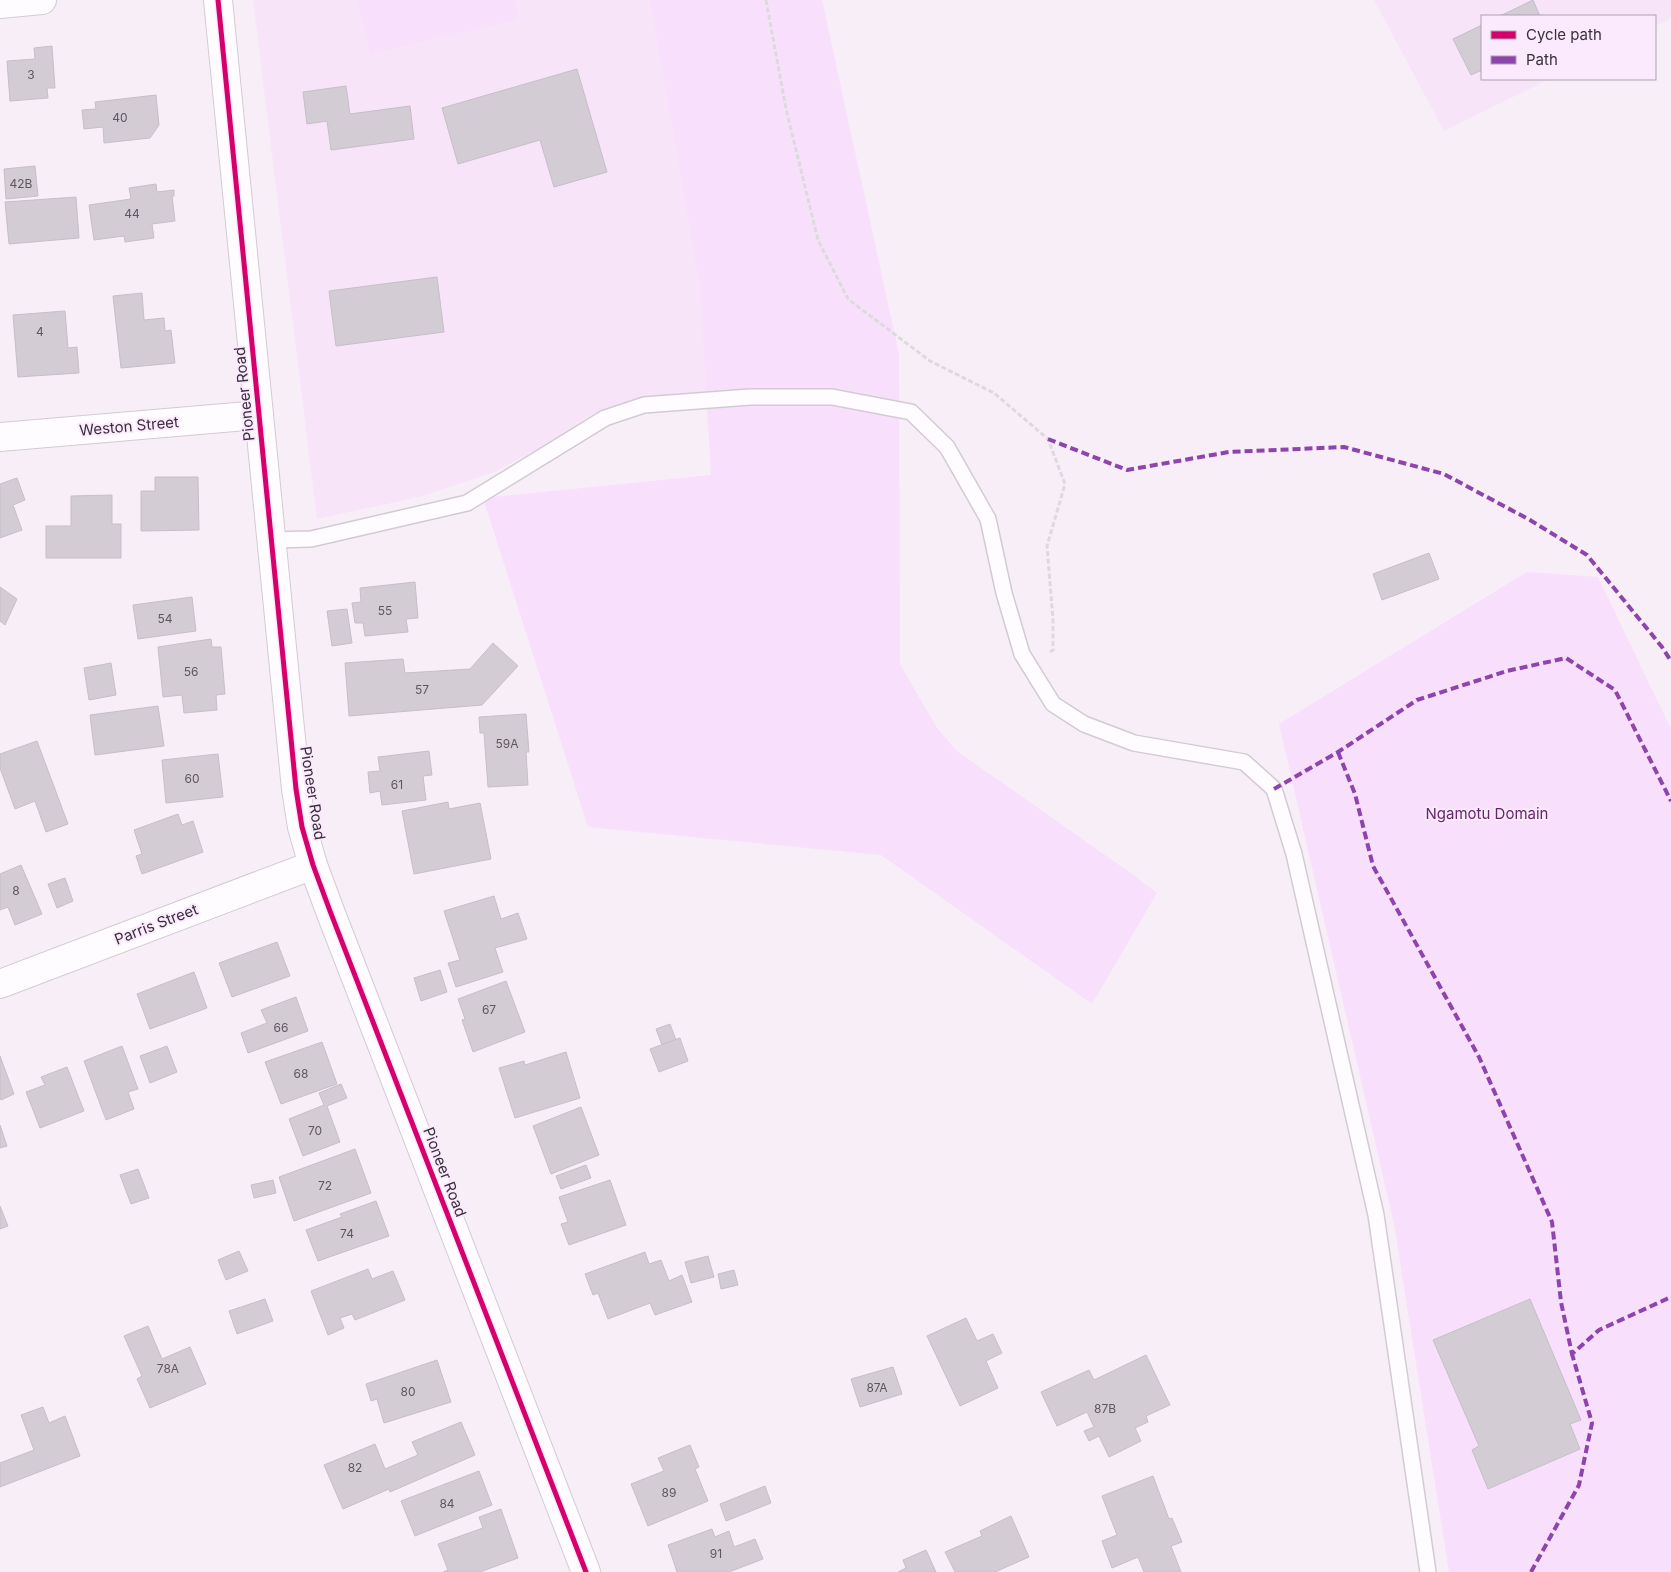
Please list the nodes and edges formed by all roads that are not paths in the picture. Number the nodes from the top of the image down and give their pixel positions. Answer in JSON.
{"nodes":[{"id":1,"x":42,"y":0,"type":"edge"},
{"id":2,"x":218,"y":0,"type":"edge"},
{"id":3,"x":0,"y":4,"type":"edge"},
{"id":4,"x":259,"y":415,"type":"junction"},
{"id":5,"x":0,"y":438,"type":"edge"},
{"id":6,"x":272,"y":540,"type":"junction"},
{"id":7,"x":313,"y":865,"type":"junction"},
{"id":8,"x":0,"y":984,"type":"edge"},
{"id":9,"x":586,"y":1572,"type":"edge"},
{"id":10,"x":1428,"y":1572,"type":"edge"}],
"edges":[{"from":1,"to":3,"type":"street"},
{"from":2,"to":4,"type":"street","name":"Pioneer Road"},
{"from":4,"to":5,"type":"street","name":"Weston Street"},
{"from":4,"to":6,"type":"street","name":"Pioneer Road"},
{"from":6,"to":7,"type":"street","name":"Pioneer Road"},
{"from":6,"to":10,"type":"lane"},
{"from":7,"to":8,"type":"street","name":"Parris Street"},
{"from":7,"to":9,"type":"street","name":"Pioneer Road"}]}
